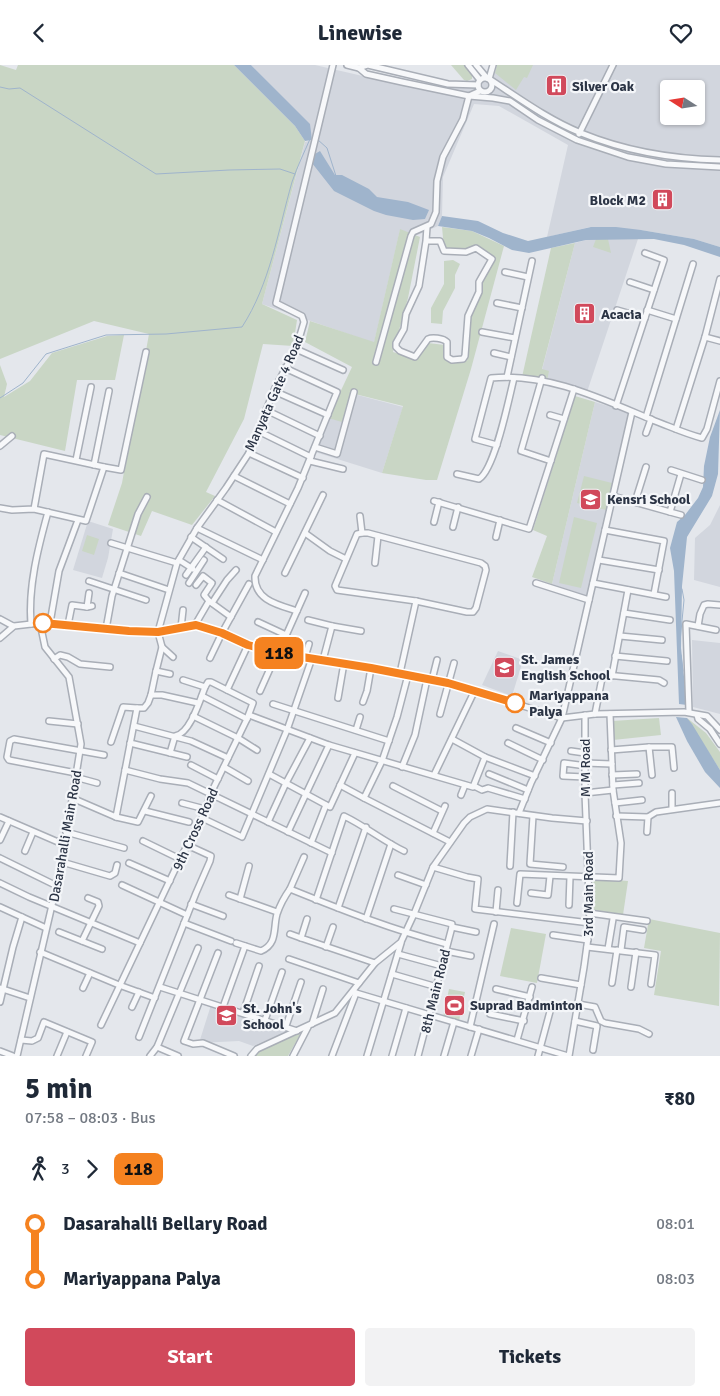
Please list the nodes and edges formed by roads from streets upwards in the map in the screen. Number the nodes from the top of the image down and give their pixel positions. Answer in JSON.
{"nodes":[{"id":1,"x":334,"y":65,"type":"edge"},
{"id":2,"x":347,"y":65,"type":"edge"},
{"id":3,"x":468,"y":65,"type":"edge"},
{"id":4,"x":476,"y":65,"type":"edge"},
{"id":5,"x":493,"y":65,"type":"edge"},
{"id":6,"x":614,"y":65,"type":"edge"},
{"id":7,"x":359,"y":68,"type":"junction"},
{"id":8,"x":489,"y":79,"type":"junction"},
{"id":9,"x":479,"y":85,"type":"junction"},
{"id":10,"x":489,"y":91,"type":"junction"},
{"id":11,"x":469,"y":96,"type":"junction"},
{"id":12,"x":510,"y":101,"type":"junction"},
{"id":13,"x":580,"y":133,"type":"junction"},
{"id":14,"x":577,"y":140,"type":"junction"},
{"id":15,"x":720,"y":160,"type":"edge"},
{"id":16,"x":720,"y":167,"type":"edge"},
{"id":17,"x":429,"y":225,"type":"junction"},
{"id":18,"x":426,"y":241,"type":"junction"},
{"id":19,"x":644,"y":253,"type":"dead end"},
{"id":20,"x":532,"y":261,"type":"dead end"},
{"id":21,"x":693,"y":264,"type":"dead end"},
{"id":22,"x":505,"y":272,"type":"dead end"},
{"id":23,"x":528,"y":277,"type":"junction"},
{"id":24,"x":720,"y":279,"type":"edge"},
{"id":25,"x":630,"y":282,"type":"dead end"},
{"id":26,"x":654,"y":290,"type":"junction"},
{"id":27,"x":497,"y":303,"type":"dead end"},
{"id":28,"x":522,"y":308,"type":"junction"},
{"id":29,"x":617,"y":310,"type":"dead end"},
{"id":30,"x":647,"y":310,"type":"junction"},
{"id":31,"x":645,"y":318,"type":"junction"},
{"id":32,"x":676,"y":319,"type":"junction"},
{"id":33,"x":482,"y":332,"type":"dead end"},
{"id":34,"x":705,"y":337,"type":"junction"},
{"id":35,"x":515,"y":338,"type":"junction"},
{"id":36,"x":720,"y":341,"type":"edge"},
{"id":37,"x":296,"y":349,"type":"junction"},
{"id":38,"x":146,"y":352,"type":"dead end"},
{"id":39,"x":494,"y":353,"type":"dead end"},
{"id":40,"x":511,"y":357,"type":"junction"},
{"id":41,"x":376,"y":362,"type":"dead end"},
{"id":42,"x":285,"y":368,"type":"junction"},
{"id":43,"x":343,"y":371,"type":"dead end"},
{"id":44,"x":507,"y":377,"type":"junction"},
{"id":45,"x":514,"y":377,"type":"junction"},
{"id":46,"x":541,"y":380,"type":"junction"},
{"id":47,"x":720,"y":381,"type":"edge"},
{"id":48,"x":91,"y":387,"type":"dead end"},
{"id":49,"x":574,"y":389,"type":"junction"},
{"id":50,"x":109,"y":391,"type":"dead end"},
{"id":51,"x":274,"y":391,"type":"junction"},
{"id":52,"x":354,"y":392,"type":"dead end"},
{"id":53,"x":616,"y":406,"type":"junction"},
{"id":54,"x":266,"y":410,"type":"junction"},
{"id":55,"x":632,"y":412,"type":"junction"},
{"id":56,"x":328,"y":415,"type":"junction"},
{"id":57,"x":550,"y":415,"type":"dead end"},
{"id":58,"x":648,"y":418,"type":"junction"},
{"id":59,"x":564,"y":419,"type":"junction"},
{"id":60,"x":676,"y":429,"type":"junction"},
{"id":61,"x":258,"y":431,"type":"junction"},
{"id":62,"x":646,"y":433,"type":"dead end"},
{"id":63,"x":12,"y":436,"type":"dead end"},
{"id":64,"x":320,"y":436,"type":"junction"},
{"id":65,"x":497,"y":445,"type":"junction"},
{"id":66,"x":0,"y":446,"type":"edge"},
{"id":67,"x":315,"y":447,"type":"junction"},
{"id":68,"x":248,"y":453,"type":"junction"},
{"id":69,"x":310,"y":459,"type":"junction"},
{"id":70,"x":76,"y":460,"type":"junction"},
{"id":71,"x":551,"y":461,"type":"junction"},
{"id":72,"x":94,"y":465,"type":"junction"},
{"id":73,"x":104,"y":467,"type":"junction"},
{"id":74,"x":646,"y":467,"type":"dead end"},
{"id":75,"x":343,"y":469,"type":"dead end"},
{"id":76,"x":671,"y":470,"type":"dead end"},
{"id":77,"x":457,"y":474,"type":"dead end"},
{"id":78,"x":681,"y":474,"type":"junction"},
{"id":79,"x":234,"y":476,"type":"junction"},
{"id":80,"x":303,"y":478,"type":"junction"},
{"id":81,"x":702,"y":480,"type":"dead end"},
{"id":82,"x":323,"y":495,"type":"dead end"},
{"id":83,"x":613,"y":496,"type":"junction"},
{"id":84,"x":147,"y":497,"type":"dead end"},
{"id":85,"x":217,"y":500,"type":"junction"},
{"id":86,"x":635,"y":503,"type":"junction"},
{"id":87,"x":290,"y":504,"type":"junction"},
{"id":88,"x":458,"y":507,"type":"junction"},
{"id":89,"x":0,"y":508,"type":"edge"},
{"id":90,"x":34,"y":509,"type":"junction"},
{"id":91,"x":48,"y":512,"type":"junction"},
{"id":92,"x":670,"y":512,"type":"junction"},
{"id":93,"x":681,"y":515,"type":"dead end"},
{"id":94,"x":360,"y":516,"type":"dead end"},
{"id":95,"x":78,"y":520,"type":"junction"},
{"id":96,"x":500,"y":520,"type":"junction"},
{"id":97,"x":434,"y":522,"type":"dead end"},
{"id":98,"x":453,"y":527,"type":"dead end"},
{"id":99,"x":197,"y":528,"type":"junction"},
{"id":100,"x":606,"y":530,"type":"junction"},
{"id":101,"x":276,"y":531,"type":"junction"},
{"id":102,"x":305,"y":533,"type":"junction"},
{"id":103,"x":362,"y":533,"type":"junction"},
{"id":104,"x":378,"y":536,"type":"junction"},
{"id":105,"x":191,"y":537,"type":"junction"},
{"id":106,"x":496,"y":537,"type":"dead end"},
{"id":107,"x":111,"y":543,"type":"dead end"},
{"id":108,"x":206,"y":547,"type":"junction"},
{"id":109,"x":128,"y":549,"type":"junction"},
{"id":110,"x":224,"y":559,"type":"dead end"},
{"id":111,"x":346,"y":559,"type":"junction"},
{"id":112,"x":204,"y":560,"type":"dead end"},
{"id":113,"x":263,"y":560,"type":"junction"},
{"id":114,"x":599,"y":560,"type":"junction"},
{"id":115,"x":178,"y":562,"type":"junction"},
{"id":116,"x":375,"y":563,"type":"dead end"},
{"id":117,"x":191,"y":567,"type":"junction"},
{"id":118,"x":236,"y":570,"type":"dead end"},
{"id":119,"x":659,"y":570,"type":"junction"},
{"id":120,"x":196,"y":571,"type":"junction"},
{"id":121,"x":119,"y":573,"type":"junction"},
{"id":122,"x":285,"y":573,"type":"dead end"},
{"id":123,"x":186,"y":575,"type":"dead end"},
{"id":124,"x":89,"y":581,"type":"dead end"},
{"id":125,"x":189,"y":583,"type":"dead end"},
{"id":126,"x":536,"y":583,"type":"dead end"},
{"id":127,"x":593,"y":583,"type":"junction"},
{"id":128,"x":250,"y":584,"type":"dead end"},
{"id":129,"x":196,"y":585,"type":"dead end"},
{"id":130,"x":114,"y":589,"type":"junction"},
{"id":131,"x":170,"y":590,"type":"junction"},
{"id":132,"x":628,"y":590,"type":"junction"},
{"id":133,"x":89,"y":593,"type":"dead end"},
{"id":134,"x":305,"y":593,"type":"dead end"},
{"id":135,"x":654,"y":594,"type":"junction"},
{"id":136,"x":666,"y":597,"type":"dead end"},
{"id":137,"x":146,"y":600,"type":"dead end"},
{"id":138,"x":589,"y":600,"type":"junction"},
{"id":139,"x":416,"y":601,"type":"junction"},
{"id":140,"x":210,"y":602,"type":"junction"},
{"id":141,"x":720,"y":605,"type":"edge"},
{"id":142,"x":183,"y":610,"type":"dead end"},
{"id":143,"x":297,"y":611,"type":"junction"},
{"id":144,"x":624,"y":613,"type":"junction"},
{"id":145,"x":231,"y":617,"type":"junction"},
{"id":146,"x":0,"y":619,"type":"edge"},
{"id":147,"x":308,"y":620,"type":"dead end"},
{"id":148,"x":670,"y":620,"type":"dead end"},
{"id":149,"x":258,"y":622,"type":"dead end"},
{"id":150,"x":40,"y":623,"type":"junction"},
{"id":151,"x":50,"y":623,"type":"junction"},
{"id":152,"x":31,"y":624,"type":"junction"},
{"id":153,"x":68,"y":625,"type":"junction"},
{"id":154,"x":196,"y":625,"type":"junction"},
{"id":155,"x":332,"y":626,"type":"junction"},
{"id":156,"x":698,"y":626,"type":"junction"},
{"id":157,"x":13,"y":627,"type":"junction"},
{"id":158,"x":180,"y":627,"type":"junction"},
{"id":159,"x":106,"y":629,"type":"junction"},
{"id":160,"x":716,"y":630,"type":"dead end"},
{"id":161,"x":361,"y":631,"type":"dead end"},
{"id":162,"x":158,"y":632,"type":"junction"},
{"id":163,"x":222,"y":633,"type":"junction"},
{"id":164,"x":286,"y":635,"type":"junction"},
{"id":165,"x":620,"y":635,"type":"junction"},
{"id":166,"x":0,"y":638,"type":"edge"},
{"id":167,"x":662,"y":640,"type":"dead end"},
{"id":168,"x":309,"y":644,"type":"dead end"},
{"id":169,"x":248,"y":645,"type":"junction"},
{"id":170,"x":162,"y":647,"type":"junction"},
{"id":171,"x":278,"y":653,"type":"junction"},
{"id":172,"x":616,"y":656,"type":"junction"},
{"id":173,"x":173,"y":657,"type":"dead end"},
{"id":174,"x":305,"y":657,"type":"junction"},
{"id":175,"x":210,"y":658,"type":"dead end"},
{"id":176,"x":312,"y":658,"type":"junction"},
{"id":177,"x":54,"y":659,"type":"junction"},
{"id":178,"x":324,"y":660,"type":"junction"},
{"id":179,"x":437,"y":660,"type":"dead end"},
{"id":180,"x":668,"y":661,"type":"dead end"},
{"id":181,"x":344,"y":663,"type":"junction"},
{"id":182,"x":454,"y":663,"type":"dead end"},
{"id":183,"x":110,"y":667,"type":"dead end"},
{"id":184,"x":371,"y":668,"type":"junction"},
{"id":185,"x":156,"y":671,"type":"junction"},
{"id":186,"x":400,"y":673,"type":"junction"},
{"id":187,"x":170,"y":674,"type":"dead end"},
{"id":188,"x":408,"y":675,"type":"junction"},
{"id":189,"x":612,"y":676,"type":"junction"},
{"id":190,"x":183,"y":679,"type":"dead end"},
{"id":191,"x":430,"y":679,"type":"junction"},
{"id":192,"x":448,"y":683,"type":"junction"},
{"id":193,"x":664,"y":683,"type":"dead end"},
{"id":194,"x":205,"y":687,"type":"junction"},
{"id":195,"x":227,"y":690,"type":"junction"},
{"id":196,"x":476,"y":690,"type":"junction"},
{"id":197,"x":260,"y":691,"type":"dead end"},
{"id":198,"x":151,"y":695,"type":"junction"},
{"id":199,"x":202,"y":696,"type":"junction"},
{"id":200,"x":338,"y":698,"type":"dead end"},
{"id":201,"x":363,"y":702,"type":"dead end"},
{"id":202,"x":198,"y":703,"type":"junction"},
{"id":203,"x":273,"y":703,"type":"dead end"},
{"id":204,"x":137,"y":708,"type":"junction"},
{"id":205,"x":295,"y":710,"type":"junction"},
{"id":206,"x":686,"y":712,"type":"junction"},
{"id":207,"x":440,"y":714,"type":"dead end"},
{"id":208,"x":596,"y":714,"type":"junction"},
{"id":209,"x":610,"y":714,"type":"junction"},
{"id":210,"x":585,"y":715,"type":"junction"},
{"id":211,"x":697,"y":715,"type":"junction"},
{"id":212,"x":193,"y":717,"type":"junction"},
{"id":213,"x":248,"y":717,"type":"junction"},
{"id":214,"x":360,"y":717,"type":"dead end"},
{"id":215,"x":562,"y":718,"type":"junction"},
{"id":216,"x":49,"y":721,"type":"dead end"},
{"id":217,"x":78,"y":724,"type":"junction"},
{"id":218,"x":134,"y":726,"type":"junction"},
{"id":219,"x":516,"y":728,"type":"dead end"},
{"id":220,"x":287,"y":730,"type":"junction"},
{"id":221,"x":356,"y":730,"type":"junction"},
{"id":222,"x":720,"y":730,"type":"edge"},
{"id":223,"x":175,"y":736,"type":"junction"},
{"id":224,"x":238,"y":737,"type":"junction"},
{"id":225,"x":310,"y":738,"type":"junction"},
{"id":226,"x":452,"y":739,"type":"junction"},
{"id":227,"x":389,"y":741,"type":"junction"},
{"id":228,"x":111,"y":742,"type":"dead end"},
{"id":229,"x":130,"y":743,"type":"junction"},
{"id":230,"x":508,"y":743,"type":"dead end"},
{"id":231,"x":551,"y":743,"type":"junction"},
{"id":232,"x":720,"y":744,"type":"edge"},
{"id":233,"x":329,"y":745,"type":"junction"},
{"id":234,"x":649,"y":747,"type":"junction"},
{"id":235,"x":257,"y":749,"type":"dead end"},
{"id":236,"x":80,"y":750,"type":"junction"},
{"id":237,"x":611,"y":750,"type":"junction"},
{"id":238,"x":571,"y":751,"type":"dead end"},
{"id":239,"x":170,"y":753,"type":"junction"},
{"id":240,"x":355,"y":753,"type":"junction"},
{"id":241,"x":585,"y":753,"type":"junction"},
{"id":242,"x":104,"y":755,"type":"dead end"},
{"id":243,"x":187,"y":757,"type":"dead end"},
{"id":244,"x":485,"y":757,"type":"junction"},
{"id":245,"x":228,"y":758,"type":"junction"},
{"id":246,"x":543,"y":760,"type":"junction"},
{"id":247,"x":382,"y":761,"type":"junction"},
{"id":248,"x":582,"y":764,"type":"junction"},
{"id":249,"x":612,"y":764,"type":"junction"},
{"id":250,"x":190,"y":765,"type":"dead end"},
{"id":251,"x":224,"y":767,"type":"junction"},
{"id":252,"x":402,"y":767,"type":"junction"},
{"id":253,"x":674,"y":768,"type":"dead end"},
{"id":254,"x":125,"y":770,"type":"junction"},
{"id":255,"x":269,"y":773,"type":"junction"},
{"id":256,"x":489,"y":774,"type":"dead end"},
{"id":257,"x":76,"y":775,"type":"junction"},
{"id":258,"x":434,"y":775,"type":"junction"},
{"id":259,"x":612,"y":775,"type":"junction"},
{"id":260,"x":637,"y":775,"type":"dead end"},
{"id":261,"x":652,"y":775,"type":"dead end"},
{"id":262,"x":535,"y":776,"type":"junction"},
{"id":263,"x":585,"y":777,"type":"junction"},
{"id":264,"x":218,"y":779,"type":"junction"},
{"id":265,"x":248,"y":781,"type":"dead end"},
{"id":266,"x":97,"y":783,"type":"dead end"},
{"id":267,"x":286,"y":783,"type":"junction"},
{"id":268,"x":640,"y":783,"type":"dead end"},
{"id":269,"x":340,"y":785,"type":"junction"},
{"id":270,"x":465,"y":785,"type":"junction"},
{"id":271,"x":393,"y":786,"type":"dead end"},
{"id":272,"x":474,"y":786,"type":"junction"},
{"id":273,"x":613,"y":788,"type":"junction"},
{"id":274,"x":528,"y":790,"type":"junction"},
{"id":275,"x":211,"y":793,"type":"junction"},
{"id":276,"x":305,"y":793,"type":"junction"},
{"id":277,"x":585,"y":793,"type":"junction"},
{"id":278,"x":672,"y":793,"type":"dead end"},
{"id":279,"x":461,"y":795,"type":"dead end"},
{"id":280,"x":151,"y":796,"type":"dead end"},
{"id":281,"x":72,"y":798,"type":"junction"},
{"id":282,"x":364,"y":798,"type":"junction"},
{"id":283,"x":525,"y":799,"type":"junction"},
{"id":284,"x":642,"y":800,"type":"dead end"},
{"id":285,"x":182,"y":803,"type":"dead end"},
{"id":286,"x":614,"y":803,"type":"junction"},
{"id":287,"x":720,"y":803,"type":"edge"},
{"id":288,"x":326,"y":805,"type":"junction"},
{"id":289,"x":205,"y":809,"type":"junction"},
{"id":290,"x":672,"y":809,"type":"junction"},
{"id":291,"x":144,"y":811,"type":"junction"},
{"id":292,"x":251,"y":813,"type":"junction"},
{"id":293,"x":516,"y":813,"type":"junction"},
{"id":294,"x":533,"y":815,"type":"junction"},
{"id":295,"x":616,"y":816,"type":"junction"},
{"id":296,"x":0,"y":817,"type":"edge"},
{"id":297,"x":116,"y":817,"type":"junction"},
{"id":298,"x":648,"y":817,"type":"junction"},
{"id":299,"x":202,"y":818,"type":"junction"},
{"id":300,"x":9,"y":821,"type":"junction"},
{"id":301,"x":586,"y":821,"type":"junction"},
{"id":302,"x":189,"y":822,"type":"dead end"},
{"id":303,"x":268,"y":822,"type":"junction"},
{"id":304,"x":366,"y":827,"type":"junction"},
{"id":305,"x":34,"y":832,"type":"junction"},
{"id":306,"x":66,"y":832,"type":"junction"},
{"id":307,"x":288,"y":832,"type":"junction"},
{"id":308,"x":646,"y":832,"type":"dead end"},
{"id":309,"x":433,"y":833,"type":"junction"},
{"id":310,"x":0,"y":840,"type":"edge"},
{"id":311,"x":143,"y":841,"type":"dead end"},
{"id":312,"x":450,"y":842,"type":"junction"},
{"id":313,"x":311,"y":843,"type":"junction"},
{"id":314,"x":391,"y":844,"type":"junction"},
{"id":315,"x":64,"y":845,"type":"junction"},
{"id":316,"x":187,"y":845,"type":"junction"},
{"id":317,"x":124,"y":848,"type":"dead end"},
{"id":318,"x":25,"y":851,"type":"dead end"},
{"id":319,"x":404,"y":851,"type":"dead end"},
{"id":320,"x":332,"y":853,"type":"junction"},
{"id":321,"x":304,"y":857,"type":"dead end"},
{"id":322,"x":0,"y":858,"type":"edge"},
{"id":323,"x":180,"y":859,"type":"junction"},
{"id":324,"x":62,"y":862,"type":"junction"},
{"id":325,"x":129,"y":863,"type":"dead end"},
{"id":326,"x":432,"y":864,"type":"junction"},
{"id":327,"x":117,"y":865,"type":"dead end"},
{"id":328,"x":249,"y":866,"type":"dead end"},
{"id":329,"x":510,"y":866,"type":"dead end"},
{"id":330,"x":563,"y":867,"type":"dead end"},
{"id":331,"x":398,"y":875,"type":"dead end"},
{"id":332,"x":550,"y":876,"type":"junction"},
{"id":333,"x":570,"y":877,"type":"junction"},
{"id":334,"x":589,"y":877,"type":"junction"},
{"id":335,"x":170,"y":881,"type":"junction"},
{"id":336,"x":0,"y":883,"type":"edge"},
{"id":337,"x":122,"y":885,"type":"dead end"},
{"id":338,"x":426,"y":885,"type":"junction"},
{"id":339,"x":57,"y":886,"type":"junction"},
{"id":340,"x":290,"y":889,"type":"junction"},
{"id":341,"x":498,"y":890,"type":"dead end"},
{"id":342,"x":531,"y":893,"type":"dead end"},
{"id":343,"x":230,"y":895,"type":"dead end"},
{"id":344,"x":88,"y":898,"type":"dead end"},
{"id":345,"x":240,"y":899,"type":"junction"},
{"id":346,"x":316,"y":899,"type":"junction"},
{"id":347,"x":160,"y":902,"type":"junction"},
{"id":348,"x":517,"y":903,"type":"dead end"},
{"id":349,"x":191,"y":904,"type":"junction"},
{"id":350,"x":569,"y":905,"type":"dead end"},
{"id":351,"x":52,"y":906,"type":"junction"},
{"id":352,"x":0,"y":907,"type":"edge"},
{"id":353,"x":338,"y":908,"type":"junction"},
{"id":354,"x":394,"y":909,"type":"dead end"},
{"id":355,"x":277,"y":912,"type":"junction"},
{"id":356,"x":496,"y":912,"type":"junction"},
{"id":357,"x":589,"y":913,"type":"junction"},
{"id":358,"x":414,"y":914,"type":"junction"},
{"id":359,"x":187,"y":915,"type":"junction"},
{"id":360,"x":223,"y":916,"type":"dead end"},
{"id":361,"x":22,"y":917,"type":"junction"},
{"id":362,"x":308,"y":919,"type":"dead end"},
{"id":363,"x":366,"y":919,"type":"junction"},
{"id":364,"x":613,"y":919,"type":"dead end"},
{"id":365,"x":647,"y":921,"type":"dead end"},
{"id":366,"x":92,"y":922,"type":"junction"},
{"id":367,"x":184,"y":923,"type":"junction"},
{"id":368,"x":590,"y":923,"type":"junction"},
{"id":369,"x":494,"y":924,"type":"dead end"},
{"id":370,"x":333,"y":927,"type":"dead end"},
{"id":371,"x":452,"y":927,"type":"junction"},
{"id":372,"x":46,"y":928,"type":"junction"},
{"id":373,"x":643,"y":930,"type":"dead end"},
{"id":374,"x":59,"y":932,"type":"dead end"},
{"id":375,"x":476,"y":932,"type":"dead end"},
{"id":376,"x":406,"y":933,"type":"junction"},
{"id":377,"x":290,"y":935,"type":"dead end"},
{"id":378,"x":553,"y":935,"type":"dead end"},
{"id":379,"x":301,"y":938,"type":"junction"},
{"id":380,"x":588,"y":940,"type":"junction"},
{"id":381,"x":82,"y":941,"type":"junction"},
{"id":382,"x":401,"y":942,"type":"junction"},
{"id":383,"x":140,"y":943,"type":"junction"},
{"id":384,"x":447,"y":944,"type":"junction"},
{"id":385,"x":245,"y":946,"type":"junction"},
{"id":386,"x":326,"y":947,"type":"junction"},
{"id":387,"x":587,"y":947,"type":"junction"},
{"id":388,"x":198,"y":948,"type":"dead end"},
{"id":389,"x":102,"y":949,"type":"dead end"},
{"id":390,"x":608,"y":949,"type":"junction"},
{"id":391,"x":619,"y":950,"type":"junction"},
{"id":392,"x":446,"y":951,"type":"junction"},
{"id":393,"x":40,"y":952,"type":"junction"},
{"id":394,"x":636,"y":952,"type":"junction"},
{"id":395,"x":218,"y":953,"type":"dead end"},
{"id":396,"x":398,"y":954,"type":"junction"},
{"id":397,"x":471,"y":956,"type":"dead end"},
{"id":398,"x":289,"y":959,"type":"dead end"},
{"id":399,"x":375,"y":963,"type":"junction"},
{"id":400,"x":259,"y":966,"type":"dead end"},
{"id":401,"x":442,"y":966,"type":"junction"},
{"id":402,"x":282,"y":972,"type":"dead end"},
{"id":403,"x":90,"y":973,"type":"junction"},
{"id":404,"x":392,"y":974,"type":"junction"},
{"id":405,"x":542,"y":978,"type":"dead end"},
{"id":406,"x":301,"y":982,"type":"dead end"},
{"id":407,"x":358,"y":983,"type":"junction"},
{"id":408,"x":612,"y":983,"type":"dead end"},
{"id":409,"x":651,"y":984,"type":"dead end"},
{"id":410,"x":119,"y":985,"type":"junction"},
{"id":411,"x":581,"y":985,"type":"junction"},
{"id":412,"x":160,"y":987,"type":"junction"},
{"id":413,"x":437,"y":987,"type":"junction"},
{"id":414,"x":532,"y":987,"type":"dead end"},
{"id":415,"x":631,"y":987,"type":"dead end"},
{"id":416,"x":83,"y":988,"type":"dead end"},
{"id":417,"x":1,"y":989,"type":"edge"},
{"id":418,"x":323,"y":989,"type":"dead end"},
{"id":419,"x":496,"y":989,"type":"dead end"},
{"id":420,"x":139,"y":992,"type":"junction"},
{"id":421,"x":354,"y":992,"type":"junction"},
{"id":422,"x":179,"y":993,"type":"junction"},
{"id":423,"x":530,"y":997,"type":"junction"},
{"id":424,"x":30,"y":998,"type":"junction"},
{"id":425,"x":155,"y":998,"type":"junction"},
{"id":426,"x":200,"y":1000,"type":"junction"},
{"id":427,"x":384,"y":1001,"type":"junction"},
{"id":428,"x":0,"y":1002,"type":"edge"},
{"id":429,"x":552,"y":1004,"type":"dead end"},
{"id":430,"x":578,"y":1004,"type":"junction"},
{"id":431,"x":132,"y":1007,"type":"dead end"},
{"id":432,"x":222,"y":1007,"type":"junction"},
{"id":433,"x":406,"y":1008,"type":"junction"},
{"id":434,"x":243,"y":1013,"type":"junction"},
{"id":435,"x":490,"y":1014,"type":"dead end"},
{"id":436,"x":430,"y":1015,"type":"junction"},
{"id":437,"x":265,"y":1020,"type":"junction"},
{"id":438,"x":524,"y":1021,"type":"junction"},
{"id":439,"x":575,"y":1021,"type":"junction"},
{"id":440,"x":454,"y":1022,"type":"junction"},
{"id":441,"x":101,"y":1025,"type":"dead end"},
{"id":442,"x":310,"y":1025,"type":"junction"},
{"id":443,"x":286,"y":1026,"type":"junction"},
{"id":444,"x":470,"y":1027,"type":"junction"},
{"id":445,"x":479,"y":1029,"type":"junction"},
{"id":446,"x":297,"y":1031,"type":"junction"},
{"id":447,"x":67,"y":1032,"type":"junction"},
{"id":448,"x":649,"y":1034,"type":"dead end"},
{"id":449,"x":139,"y":1037,"type":"dead end"},
{"id":450,"x":21,"y":1040,"type":"junction"},
{"id":451,"x":517,"y":1040,"type":"junction"},
{"id":452,"x":157,"y":1047,"type":"junction"},
{"id":453,"x":540,"y":1047,"type":"junction"},
{"id":454,"x":593,"y":1050,"type":"dead end"},
{"id":455,"x":0,"y":1051,"type":"edge"},
{"id":456,"x":14,"y":1056,"type":"edge"},
{"id":457,"x":17,"y":1056,"type":"edge"},
{"id":458,"x":57,"y":1056,"type":"edge"},
{"id":459,"x":86,"y":1056,"type":"edge"},
{"id":460,"x":150,"y":1056,"type":"edge"},
{"id":461,"x":178,"y":1056,"type":"edge"},
{"id":462,"x":234,"y":1056,"type":"edge"},
{"id":463,"x":251,"y":1056,"type":"edge"},
{"id":464,"x":293,"y":1056,"type":"edge"},
{"id":465,"x":332,"y":1056,"type":"edge"},
{"id":466,"x":367,"y":1056,"type":"edge"},
{"id":467,"x":392,"y":1056,"type":"edge"},
{"id":468,"x":418,"y":1056,"type":"edge"},
{"id":469,"x":444,"y":1056,"type":"edge"},
{"id":470,"x":471,"y":1056,"type":"edge"},
{"id":471,"x":538,"y":1056,"type":"edge"},
{"id":472,"x":568,"y":1056,"type":"edge"}],
"edges":[{"from":1,"to":37,"type":"street","name":"Manyata Gate 4 Road"},
{"from":2,"to":7,"type":"street"},
{"from":3,"to":9,"type":"street"},
{"from":4,"to":8,"type":"street"},
{"from":5,"to":8,"type":"street"},
{"from":6,"to":13,"type":"street"},
{"from":7,"to":9,"type":"street"},
{"from":7,"to":11,"type":"street"},
{"from":8,"to":9,"type":"street"},
{"from":8,"to":10,"type":"street"},
{"from":8,"to":13,"type":"street"},
{"from":9,"to":10,"type":"street"},
{"from":9,"to":11,"type":"street"},
{"from":10,"to":12,"type":"street"},
{"from":11,"to":12,"type":"street"},
{"from":11,"to":17,"type":"street"},
{"from":12,"to":14,"type":"street"},
{"from":13,"to":14,"type":"street"},
{"from":13,"to":15,"type":"street"},
{"from":14,"to":16,"type":"street"},
{"from":17,"to":18,"type":"street"},
{"from":17,"to":41,"type":"street"},
{"from":18,"to":18,"type":"street"},
{"from":19,"to":26,"type":"street"},
{"from":20,"to":23,"type":"street"},
{"from":21,"to":32,"type":"street"},
{"from":22,"to":23,"type":"street"},
{"from":23,"to":28,"type":"street"},
{"from":24,"to":34,"type":"street"},
{"from":25,"to":26,"type":"street"},
{"from":26,"to":30,"type":"street"},
{"from":27,"to":28,"type":"street"},
{"from":28,"to":35,"type":"street"},
{"from":29,"to":31,"type":"street"},
{"from":30,"to":31,"type":"street"},
{"from":30,"to":32,"type":"street"},
{"from":31,"to":53,"type":"street"},
{"from":32,"to":58,"type":"street"},
{"from":33,"to":35,"type":"street"},
{"from":34,"to":36,"type":"street"},
{"from":34,"to":60,"type":"street"},
{"from":35,"to":40,"type":"street"},
{"from":37,"to":42,"type":"street","name":"Manyata Gate 4 Road"},
{"from":37,"to":43,"type":"street"},
{"from":38,"to":73,"type":"street"},
{"from":39,"to":40,"type":"street"},
{"from":40,"to":44,"type":"street"},
{"from":42,"to":51,"type":"street","name":"Manyata Gate 4 Road"},
{"from":42,"to":56,"type":"street"},
{"from":44,"to":45,"type":"street"},
{"from":44,"to":65,"type":"street"},
{"from":45,"to":46,"type":"street"},
{"from":45,"to":65,"type":"street"},
{"from":46,"to":49,"type":"street"},
{"from":46,"to":71,"type":"street"},
{"from":47,"to":60,"type":"street"},
{"from":48,"to":70,"type":"street"},
{"from":49,"to":53,"type":"street"},
{"from":49,"to":59,"type":"street"},
{"from":50,"to":72,"type":"street"},
{"from":51,"to":54,"type":"street","name":"Manyata Gate 4 Road"},
{"from":51,"to":56,"type":"street"},
{"from":52,"to":67,"type":"street"},
{"from":53,"to":55,"type":"street"},
{"from":54,"to":61,"type":"street","name":"Manyata Gate 4 Road"},
{"from":54,"to":64,"type":"street"},
{"from":55,"to":58,"type":"street"},
{"from":55,"to":83,"type":"street"},
{"from":56,"to":64,"type":"street"},
{"from":57,"to":59,"type":"street"},
{"from":58,"to":60,"type":"street"},
{"from":58,"to":62,"type":"street"},
{"from":59,"to":71,"type":"street"},
{"from":61,"to":68,"type":"street","name":"Manyata Gate 4 Road"},
{"from":61,"to":69,"type":"street"},
{"from":63,"to":66,"type":"street"},
{"from":64,"to":67,"type":"street"},
{"from":65,"to":77,"type":"street"},
{"from":67,"to":69,"type":"street"},
{"from":68,"to":79,"type":"street","name":"Manyata Gate 4 Road"},
{"from":68,"to":80,"type":"street"},
{"from":69,"to":75,"type":"street"},
{"from":69,"to":80,"type":"street"},
{"from":70,"to":72,"type":"street"},
{"from":70,"to":90,"type":"street"},
{"from":71,"to":96,"type":"street"},
{"from":72,"to":73,"type":"street"},
{"from":73,"to":95,"type":"street"},
{"from":74,"to":86,"type":"street"},
{"from":76,"to":78,"type":"street"},
{"from":78,"to":81,"type":"street"},
{"from":78,"to":92,"type":"street"},
{"from":79,"to":85,"type":"street","name":"Manyata Gate 4 Road"},
{"from":79,"to":87,"type":"street"},
{"from":80,"to":87,"type":"street"},
{"from":82,"to":102,"type":"street"},
{"from":83,"to":86,"type":"street"},
{"from":83,"to":100,"type":"street"},
{"from":84,"to":109,"type":"street"},
{"from":85,"to":99,"type":"street","name":"Manyata Gate 4 Road"},
{"from":85,"to":101,"type":"street"},
{"from":86,"to":92,"type":"street"},
{"from":87,"to":101,"type":"street"},
{"from":88,"to":96,"type":"street"},
{"from":88,"to":97,"type":"street"},
{"from":88,"to":98,"type":"street"},
{"from":89,"to":90,"type":"street"},
{"from":90,"to":91,"type":"street"},
{"from":91,"to":95,"type":"street"},
{"from":91,"to":152,"type":"street"},
{"from":92,"to":93,"type":"street"},
{"from":94,"to":103,"type":"street"},
{"from":95,"to":151,"type":"street"},
{"from":96,"to":106,"type":"street"},
{"from":99,"to":105,"type":"street","name":"Manyata Gate 4 Road"},
{"from":99,"to":113,"type":"street"},
{"from":100,"to":114,"type":"street"},
{"from":100,"to":119,"type":"street"},
{"from":101,"to":113,"type":"street"},
{"from":102,"to":111,"type":"street"},
{"from":102,"to":122,"type":"street"},
{"from":103,"to":104,"type":"street"},
{"from":103,"to":111,"type":"street"},
{"from":104,"to":116,"type":"street"},
{"from":104,"to":139,"type":"street"},
{"from":105,"to":108,"type":"street"},
{"from":105,"to":115,"type":"street","name":"Manyata Gate 4 Road"},
{"from":107,"to":109,"type":"street"},
{"from":108,"to":110,"type":"street"},
{"from":108,"to":117,"type":"street"},
{"from":109,"to":115,"type":"street"},
{"from":109,"to":121,"type":"street"},
{"from":111,"to":139,"type":"street"},
{"from":112,"to":120,"type":"street"},
{"from":113,"to":143,"type":"street"},
{"from":114,"to":119,"type":"street"},
{"from":114,"to":127,"type":"street"},
{"from":115,"to":117,"type":"street"},
{"from":115,"to":131,"type":"street","name":"Manyata Gate 4 Road"},
{"from":117,"to":120,"type":"street"},
{"from":117,"to":123,"type":"street"},
{"from":118,"to":140,"type":"street"},
{"from":119,"to":135,"type":"street"},
{"from":120,"to":125,"type":"street"},
{"from":121,"to":130,"type":"street"},
{"from":121,"to":131,"type":"street"},
{"from":124,"to":130,"type":"street"},
{"from":126,"to":138,"type":"street"},
{"from":127,"to":132,"type":"street"},
{"from":127,"to":138,"type":"street"},
{"from":128,"to":145,"type":"street"},
{"from":129,"to":140,"type":"street"},
{"from":130,"to":137,"type":"street"},
{"from":130,"to":159,"type":"street"},
{"from":131,"to":162,"type":"street","name":"Manyata Gate 4 Road"},
{"from":132,"to":135,"type":"street"},
{"from":132,"to":144,"type":"street"},
{"from":133,"to":153,"type":"street"},
{"from":134,"to":143,"type":"street"},
{"from":135,"to":136,"type":"street"},
{"from":138,"to":215,"type":"street"},
{"from":139,"to":186,"type":"street"},
{"from":140,"to":145,"type":"street"},
{"from":140,"to":154,"type":"street"},
{"from":141,"to":156,"type":"street"},
{"from":142,"to":158,"type":"street"},
{"from":143,"to":164,"type":"street"},
{"from":144,"to":148,"type":"street"},
{"from":144,"to":165,"type":"street"},
{"from":145,"to":163,"type":"street"},
{"from":146,"to":157,"type":"street"},
{"from":147,"to":155,"type":"street"},
{"from":149,"to":164,"type":"street"},
{"from":150,"to":151,"type":"street"},
{"from":150,"to":152,"type":"street"},
{"from":150,"to":177,"type":"street","name":"Dasarahalli Main Road"},
{"from":151,"to":153,"type":"street"},
{"from":152,"to":157,"type":"street"},
{"from":153,"to":159,"type":"street"},
{"from":154,"to":158,"type":"street"},
{"from":154,"to":163,"type":"street"},
{"from":155,"to":161,"type":"street"},
{"from":155,"to":178,"type":"street"},
{"from":156,"to":160,"type":"street"},
{"from":156,"to":206,"type":"street"},
{"from":157,"to":166,"type":"street"},
{"from":158,"to":162,"type":"street"},
{"from":159,"to":162,"type":"street"},
{"from":162,"to":170,"type":"street"},
{"from":163,"to":169,"type":"street"},
{"from":163,"to":175,"type":"street"},
{"from":164,"to":171,"type":"street"},
{"from":165,"to":167,"type":"street"},
{"from":165,"to":172,"type":"street"},
{"from":168,"to":174,"type":"street"},
{"from":169,"to":171,"type":"street"},
{"from":169,"to":195,"type":"street"},
{"from":170,"to":173,"type":"street"},
{"from":170,"to":185,"type":"street"},
{"from":171,"to":174,"type":"street"},
{"from":171,"to":197,"type":"street"},
{"from":172,"to":180,"type":"street"},
{"from":172,"to":189,"type":"street"},
{"from":174,"to":176,"type":"street"},
{"from":176,"to":178,"type":"street"},
{"from":176,"to":205,"type":"street"},
{"from":177,"to":183,"type":"street"},
{"from":177,"to":217,"type":"street","name":"Dasarahalli Main Road"},
{"from":178,"to":181,"type":"street"},
{"from":179,"to":191,"type":"street"},
{"from":181,"to":184,"type":"street"},
{"from":181,"to":200,"type":"street"},
{"from":182,"to":192,"type":"street"},
{"from":184,"to":186,"type":"street"},
{"from":184,"to":201,"type":"street"},
{"from":185,"to":187,"type":"street"},
{"from":185,"to":198,"type":"street"},
{"from":186,"to":188,"type":"street"},
{"from":188,"to":191,"type":"street"},
{"from":188,"to":227,"type":"street"},
{"from":189,"to":193,"type":"street"},
{"from":189,"to":208,"type":"street"},
{"from":190,"to":194,"type":"street"},
{"from":191,"to":192,"type":"street"},
{"from":191,"to":252,"type":"street"},
{"from":192,"to":196,"type":"street"},
{"from":192,"to":207,"type":"street"},
{"from":194,"to":195,"type":"street"},
{"from":194,"to":199,"type":"street"},
{"from":195,"to":213,"type":"street"},
{"from":196,"to":215,"type":"street"},
{"from":196,"to":226,"type":"street"},
{"from":198,"to":202,"type":"street"},
{"from":198,"to":204,"type":"street"},
{"from":199,"to":202,"type":"street"},
{"from":199,"to":213,"type":"street"},
{"from":202,"to":212,"type":"street"},
{"from":203,"to":205,"type":"street"},
{"from":204,"to":218,"type":"street"},
{"from":204,"to":228,"type":"street"},
{"from":205,"to":220,"type":"street"},
{"from":205,"to":221,"type":"street"},
{"from":206,"to":209,"type":"street"},
{"from":206,"to":211,"type":"street"},
{"from":208,"to":209,"type":"street"},
{"from":208,"to":210,"type":"street"},
{"from":209,"to":237,"type":"street"},
{"from":210,"to":215,"type":"street"},
{"from":210,"to":241,"type":"street","name":"M M Road"},
{"from":211,"to":222,"type":"street"},
{"from":211,"to":232,"type":"street"},
{"from":212,"to":223,"type":"street"},
{"from":212,"to":224,"type":"street"},
{"from":213,"to":220,"type":"street"},
{"from":213,"to":224,"type":"street","name":"9th Cross Road"},
{"from":214,"to":221,"type":"street"},
{"from":215,"to":231,"type":"street"},
{"from":216,"to":217,"type":"street"},
{"from":217,"to":236,"type":"street","name":"Dasarahalli Main Road"},
{"from":218,"to":223,"type":"street"},
{"from":218,"to":229,"type":"street"},
{"from":219,"to":231,"type":"street"},
{"from":220,"to":225,"type":"street"},
{"from":220,"to":255,"type":"street"},
{"from":221,"to":227,"type":"street"},
{"from":223,"to":239,"type":"street"},
{"from":223,"to":245,"type":"street"},
{"from":224,"to":235,"type":"street"},
{"from":224,"to":245,"type":"street","name":"9th Cross Road"},
{"from":225,"to":233,"type":"street"},
{"from":225,"to":267,"type":"street"},
{"from":226,"to":244,"type":"street"},
{"from":226,"to":258,"type":"street"},
{"from":227,"to":247,"type":"street"},
{"from":229,"to":239,"type":"street"},
{"from":229,"to":254,"type":"street"},
{"from":230,"to":246,"type":"street"},
{"from":231,"to":246,"type":"street"},
{"from":233,"to":240,"type":"street"},
{"from":233,"to":276,"type":"street"},
{"from":234,"to":237,"type":"street"},
{"from":234,"to":253,"type":"street"},
{"from":234,"to":261,"type":"street"},
{"from":236,"to":242,"type":"street"},
{"from":236,"to":257,"type":"street","name":"Dasarahalli Main Road"},
{"from":236,"to":257,"type":"street"},
{"from":237,"to":249,"type":"street"},
{"from":238,"to":241,"type":"street"},
{"from":239,"to":243,"type":"street"},
{"from":240,"to":247,"type":"street"},
{"from":240,"to":269,"type":"street"},
{"from":241,"to":248,"type":"street","name":"M M Road"},
{"from":244,"to":262,"type":"street"},
{"from":244,"to":272,"type":"street"},
{"from":245,"to":251,"type":"street","name":"9th Cross Road"},
{"from":246,"to":262,"type":"street"},
{"from":247,"to":252,"type":"street"},
{"from":247,"to":282,"type":"street"},
{"from":248,"to":249,"type":"street"},
{"from":248,"to":263,"type":"street","name":"M M Road"},
{"from":248,"to":263,"type":"street"},
{"from":249,"to":259,"type":"street"},
{"from":250,"to":264,"type":"street"},
{"from":251,"to":264,"type":"street","name":"9th Cross Road"},
{"from":251,"to":265,"type":"street"},
{"from":252,"to":258,"type":"street"},
{"from":254,"to":275,"type":"street"},
{"from":254,"to":297,"type":"street"},
{"from":255,"to":267,"type":"street"},
{"from":255,"to":292,"type":"street"},
{"from":256,"to":274,"type":"street"},
{"from":257,"to":266,"type":"street"},
{"from":257,"to":281,"type":"street","name":"Dasarahalli Main Road"},
{"from":258,"to":270,"type":"street"},
{"from":259,"to":260,"type":"street"},
{"from":259,"to":273,"type":"street"},
{"from":262,"to":274,"type":"street"},
{"from":263,"to":277,"type":"street","name":"M M Road"},
{"from":264,"to":275,"type":"street","name":"9th Cross Road"},
{"from":267,"to":276,"type":"street"},
{"from":267,"to":303,"type":"street"},
{"from":268,"to":273,"type":"street"},
{"from":269,"to":282,"type":"street"},
{"from":269,"to":288,"type":"street"},
{"from":270,"to":272,"type":"street"},
{"from":270,"to":279,"type":"street"},
{"from":271,"to":309,"type":"street"},
{"from":272,"to":283,"type":"street"},
{"from":273,"to":277,"type":"street"},
{"from":273,"to":286,"type":"street"},
{"from":274,"to":283,"type":"street"},
{"from":275,"to":289,"type":"street","name":"9th Cross Road"},
{"from":275,"to":292,"type":"street"},
{"from":276,"to":288,"type":"street"},
{"from":276,"to":307,"type":"street"},
{"from":277,"to":301,"type":"street","name":"M M Road"},
{"from":278,"to":290,"type":"street"},
{"from":280,"to":291,"type":"street"},
{"from":281,"to":297,"type":"street"},
{"from":281,"to":306,"type":"street","name":"Dasarahalli Main Road"},
{"from":282,"to":309,"type":"street"},
{"from":283,"to":293,"type":"street"},
{"from":284,"to":286,"type":"street"},
{"from":285,"to":289,"type":"street"},
{"from":286,"to":295,"type":"street"},
{"from":287,"to":290,"type":"street"},
{"from":288,"to":313,"type":"street"},
{"from":289,"to":299,"type":"street","name":"9th Cross Road"},
{"from":290,"to":298,"type":"street"},
{"from":291,"to":297,"type":"street"},
{"from":291,"to":302,"type":"street"},
{"from":292,"to":299,"type":"street"},
{"from":292,"to":303,"type":"street"},
{"from":293,"to":294,"type":"street"},
{"from":293,"to":312,"type":"street"},
{"from":293,"to":329,"type":"street"},
{"from":294,"to":301,"type":"street"},
{"from":294,"to":330,"type":"street"},
{"from":295,"to":298,"type":"street"},
{"from":295,"to":334,"type":"street"},
{"from":296,"to":300,"type":"street"},
{"from":298,"to":308,"type":"street"},
{"from":299,"to":316,"type":"street","name":"9th Cross Road"},
{"from":300,"to":305,"type":"street"},
{"from":300,"to":310,"type":"street"},
{"from":301,"to":334,"type":"street","name":"3rd Main Road"},
{"from":303,"to":307,"type":"street"},
{"from":304,"to":314,"type":"street"},
{"from":304,"to":320,"type":"street"},
{"from":304,"to":353,"type":"street"},
{"from":305,"to":315,"type":"street"},
{"from":305,"to":318,"type":"street"},
{"from":306,"to":315,"type":"street","name":"Dasarahalli Main Road"},
{"from":306,"to":317,"type":"street"},
{"from":307,"to":313,"type":"street"},
{"from":309,"to":312,"type":"street"},
{"from":311,"to":323,"type":"street"},
{"from":312,"to":326,"type":"street"},
{"from":313,"to":320,"type":"street"},
{"from":314,"to":319,"type":"street"},
{"from":314,"to":363,"type":"street"},
{"from":315,"to":324,"type":"street","name":"Dasarahalli Main Road"},
{"from":316,"to":323,"type":"street","name":"9th Cross Road"},
{"from":316,"to":349,"type":"street"},
{"from":320,"to":346,"type":"street"},
{"from":321,"to":340,"type":"street"},
{"from":322,"to":339,"type":"street"},
{"from":323,"to":335,"type":"street","name":"9th Cross Road"},
{"from":324,"to":327,"type":"street"},
{"from":324,"to":339,"type":"street","name":"Dasarahalli Main Road"},
{"from":325,"to":335,"type":"street"},
{"from":326,"to":338,"type":"street"},
{"from":326,"to":356,"type":"street"},
{"from":328,"to":345,"type":"street"},
{"from":331,"to":338,"type":"street"},
{"from":332,"to":333,"type":"street"},
{"from":332,"to":342,"type":"street"},
{"from":332,"to":348,"type":"street"},
{"from":333,"to":334,"type":"street"},
{"from":333,"to":350,"type":"street"},
{"from":334,"to":357,"type":"street","name":"3rd Main Road"},
{"from":335,"to":347,"type":"street","name":"9th Cross Road"},
{"from":336,"to":351,"type":"street"},
{"from":337,"to":347,"type":"street"},
{"from":338,"to":358,"type":"street"},
{"from":339,"to":351,"type":"street","name":"Dasarahalli Main Road"},
{"from":340,"to":346,"type":"street"},
{"from":340,"to":355,"type":"street"},
{"from":341,"to":356,"type":"street"},
{"from":343,"to":345,"type":"street"},
{"from":344,"to":366,"type":"street"},
{"from":345,"to":355,"type":"street"},
{"from":346,"to":353,"type":"street"},
{"from":347,"to":359,"type":"street"},
{"from":347,"to":383,"type":"street","name":"9th Cross Road"},
{"from":349,"to":359,"type":"street"},
{"from":349,"to":360,"type":"street"},
{"from":351,"to":366,"type":"street"},
{"from":351,"to":372,"type":"street","name":"Dasarahalli Main Road"},
{"from":352,"to":361,"type":"street"},
{"from":353,"to":363,"type":"street"},
{"from":354,"to":358,"type":"street"},
{"from":355,"to":385,"type":"street"},
{"from":356,"to":368,"type":"street"},
{"from":357,"to":365,"type":"street"},
{"from":357,"to":368,"type":"street","name":"3rd Main Road"},
{"from":358,"to":371,"type":"street"},
{"from":358,"to":376,"type":"street"},
{"from":359,"to":367,"type":"street"},
{"from":361,"to":372,"type":"street"},
{"from":361,"to":417,"type":"street"},
{"from":362,"to":379,"type":"street"},
{"from":363,"to":376,"type":"street"},
{"from":364,"to":390,"type":"street"},
{"from":366,"to":381,"type":"street"},
{"from":366,"to":383,"type":"street"},
{"from":367,"to":385,"type":"street"},
{"from":367,"to":412,"type":"street"},
{"from":368,"to":380,"type":"street","name":"3rd Main Road"},
{"from":369,"to":444,"type":"street"},
{"from":370,"to":386,"type":"street"},
{"from":371,"to":375,"type":"street"},
{"from":371,"to":384,"type":"street","name":"8th Main Road"},
{"from":372,"to":393,"type":"street","name":"Dasarahalli Main Road"},
{"from":373,"to":391,"type":"street"},
{"from":374,"to":381,"type":"street"},
{"from":376,"to":382,"type":"street"},
{"from":376,"to":384,"type":"street"},
{"from":377,"to":379,"type":"street"},
{"from":378,"to":380,"type":"street"},
{"from":379,"to":386,"type":"street"},
{"from":380,"to":387,"type":"street","name":"3rd Main Road"},
{"from":381,"to":389,"type":"street"},
{"from":382,"to":396,"type":"street"},
{"from":382,"to":399,"type":"street"},
{"from":383,"to":410,"type":"street","name":"9th Cross Road"},
{"from":384,"to":392,"type":"street","name":"8th Main Road"},
{"from":385,"to":432,"type":"street"},
{"from":386,"to":399,"type":"street"},
{"from":387,"to":390,"type":"street"},
{"from":387,"to":411,"type":"street","name":"3rd Main Road"},
{"from":388,"to":422,"type":"street"},
{"from":390,"to":391,"type":"street"},
{"from":391,"to":394,"type":"street"},
{"from":391,"to":408,"type":"street"},
{"from":392,"to":397,"type":"street"},
{"from":392,"to":401,"type":"street","name":"8th Main Road"},
{"from":393,"to":403,"type":"street"},
{"from":393,"to":424,"type":"street","name":"Dasarahalli Main Road"},
{"from":394,"to":409,"type":"street"},
{"from":394,"to":415,"type":"street"},
{"from":395,"to":426,"type":"street"},
{"from":396,"to":401,"type":"street"},
{"from":396,"to":404,"type":"street"},
{"from":398,"to":407,"type":"street"},
{"from":399,"to":407,"type":"street"},
{"from":400,"to":434,"type":"street"},
{"from":401,"to":413,"type":"street","name":"8th Main Road"},
{"from":402,"to":437,"type":"street"},
{"from":403,"to":410,"type":"street"},
{"from":403,"to":416,"type":"street"},
{"from":404,"to":413,"type":"street"},
{"from":404,"to":427,"type":"street"},
{"from":405,"to":411,"type":"street"},
{"from":406,"to":443,"type":"street"},
{"from":407,"to":421,"type":"street"},
{"from":410,"to":420,"type":"street"},
{"from":410,"to":441,"type":"street","name":"9th Cross Road"},
{"from":411,"to":430,"type":"street","name":"3rd Main Road"},
{"from":412,"to":422,"type":"street"},
{"from":412,"to":425,"type":"street"},
{"from":413,"to":436,"type":"street","name":"8th Main Road"},
{"from":414,"to":423,"type":"street"},
{"from":417,"to":424,"type":"street"},
{"from":417,"to":428,"type":"street"},
{"from":418,"to":442,"type":"street"},
{"from":419,"to":423,"type":"street"},
{"from":420,"to":425,"type":"street"},
{"from":420,"to":431,"type":"street"},
{"from":421,"to":427,"type":"street"},
{"from":421,"to":442,"type":"street"},
{"from":421,"to":465,"type":"street"},
{"from":422,"to":426,"type":"street"},
{"from":422,"to":452,"type":"street"},
{"from":423,"to":438,"type":"street"},
{"from":424,"to":450,"type":"street","name":"Dasarahalli Main Road"},
{"from":425,"to":449,"type":"street"},
{"from":426,"to":432,"type":"street"},
{"from":426,"to":462,"type":"street"},
{"from":427,"to":433,"type":"street"},
{"from":427,"to":466,"type":"street"},
{"from":429,"to":453,"type":"street"},
{"from":430,"to":439,"type":"street","name":"3rd Main Road"},
{"from":430,"to":448,"type":"street"},
{"from":432,"to":434,"type":"street"},
{"from":433,"to":436,"type":"street"},
{"from":433,"to":467,"type":"street"},
{"from":434,"to":437,"type":"street"},
{"from":435,"to":438,"type":"street"},
{"from":436,"to":440,"type":"street"},
{"from":436,"to":468,"type":"street","name":"8th Main Road"},
{"from":437,"to":443,"type":"street"},
{"from":438,"to":451,"type":"street"},
{"from":439,"to":454,"type":"street"},
{"from":439,"to":472,"type":"street","name":"3rd Main Road"},
{"from":440,"to":444,"type":"street"},
{"from":440,"to":469,"type":"street"},
{"from":442,"to":446,"type":"street"},
{"from":442,"to":464,"type":"street"},
{"from":443,"to":446,"type":"street"},
{"from":444,"to":445,"type":"street"},
{"from":445,"to":451,"type":"street"},
{"from":445,"to":470,"type":"street"},
{"from":446,"to":463,"type":"street"},
{"from":447,"to":450,"type":"street"},
{"from":447,"to":458,"type":"street"},
{"from":447,"to":459,"type":"street"},
{"from":450,"to":457,"type":"street","name":"Dasarahalli Main Road"},
{"from":451,"to":453,"type":"street"},
{"from":452,"to":460,"type":"street"},
{"from":452,"to":461,"type":"street"},
{"from":453,"to":471,"type":"street"},
{"from":453,"to":472,"type":"street"},
{"from":455,"to":456,"type":"street"}]}
